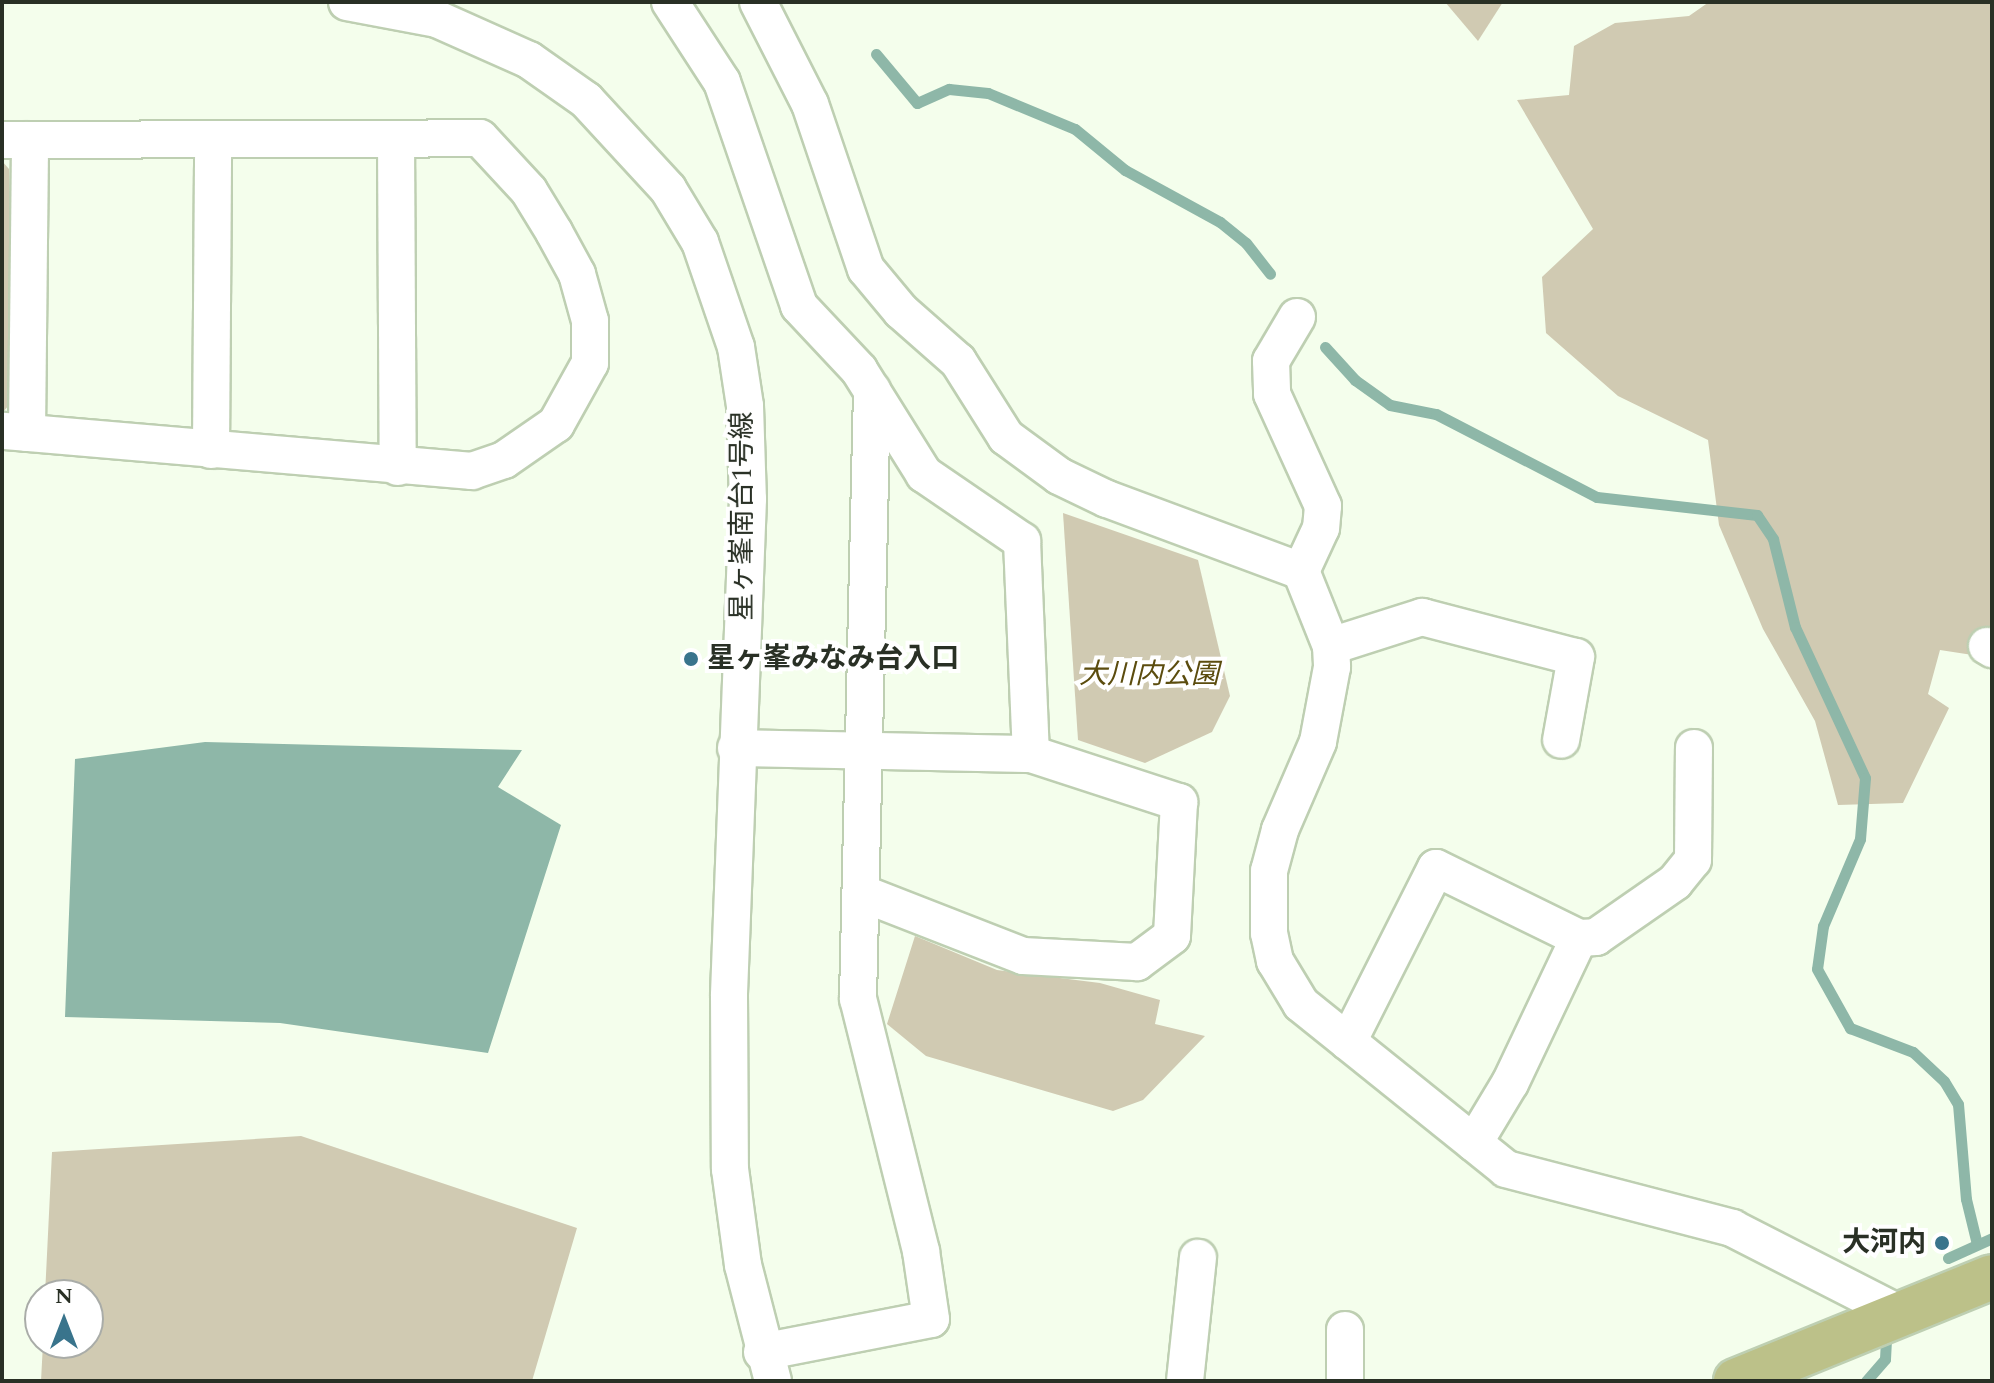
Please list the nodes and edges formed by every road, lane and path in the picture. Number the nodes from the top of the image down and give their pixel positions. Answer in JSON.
{"nodes":[{"id":1,"x":347,"y":2,"type":"edge"},
{"id":2,"x":670,"y":2,"type":"edge"},
{"id":3,"x":758,"y":2,"type":"edge"},
{"id":4,"x":397,"y":5,"type":"edge"},
{"id":5,"x":213,"y":139,"type":"junction"},
{"id":6,"x":396,"y":139,"type":"junction"},
{"id":7,"x":16,"y":140,"type":"edge"},
{"id":8,"x":1297,"y":317,"type":"dead end"},
{"id":9,"x":872,"y":390,"type":"junction"},
{"id":10,"x":14,"y":432,"type":"edge"},
{"id":11,"x":211,"y":450,"type":"junction"},
{"id":12,"x":398,"y":467,"type":"junction"},
{"id":13,"x":1301,"y":571,"type":"junction"},
{"id":14,"x":1331,"y":646,"type":"junction"},
{"id":15,"x":1561,"y":740,"type":"dead end"},
{"id":16,"x":736,"y":748,"type":"junction"},
{"id":17,"x":1694,"y":748,"type":"dead end"},
{"id":18,"x":864,"y":750,"type":"junction"},
{"id":19,"x":1031,"y":754,"type":"junction"},
{"id":20,"x":861,"y":893,"type":"junction"},
{"id":21,"x":1579,"y":938,"type":"junction"},
{"id":22,"x":1348,"y":1042,"type":"junction"},
{"id":23,"x":1474,"y":1143,"type":"junction"},
{"id":24,"x":1198,"y":1258,"type":"dead end"},
{"id":25,"x":1992,"y":1277,"type":"edge"},
{"id":26,"x":1900,"y":1314,"type":"junction"},
{"id":27,"x":1345,"y":1330,"type":"dead end"},
{"id":28,"x":768,"y":1366,"type":"edge"},
{"id":29,"x":1185,"y":1381,"type":"edge"},
{"id":30,"x":1345,"y":1381,"type":"edge"},
{"id":31,"x":1736,"y":1381,"type":"edge"}],
"edges":[{"from":1,"to":4,"type":"street","name":"星ヶ峯南台1号線"},
{"from":2,"to":9,"type":"street"},
{"from":3,"to":13,"type":"street"},
{"from":4,"to":16,"type":"street","name":"星ヶ峯南台1号線"},
{"from":5,"to":6,"type":"street"},
{"from":5,"to":7,"type":"street"},
{"from":5,"to":11,"type":"street"},
{"from":6,"to":12,"type":"street"},
{"from":6,"to":12,"type":"street"},
{"from":7,"to":10,"type":"street"},
{"from":8,"to":13,"type":"street"},
{"from":9,"to":18,"type":"street"},
{"from":9,"to":19,"type":"street"},
{"from":10,"to":11,"type":"street"},
{"from":11,"to":12,"type":"street"},
{"from":13,"to":14,"type":"street"},
{"from":14,"to":15,"type":"street"},
{"from":14,"to":22,"type":"street"},
{"from":16,"to":18,"type":"street"},
{"from":16,"to":28,"type":"street","name":"星ヶ峯南台1号線"},
{"from":17,"to":21,"type":"street"},
{"from":18,"to":19,"type":"street"},
{"from":18,"to":20,"type":"street"},
{"from":19,"to":20,"type":"street"},
{"from":20,"to":28,"type":"street"},
{"from":21,"to":22,"type":"street"},
{"from":21,"to":23,"type":"street"},
{"from":22,"to":23,"type":"street"},
{"from":23,"to":26,"type":"street"},
{"from":24,"to":29,"type":"street"},
{"from":25,"to":26,"type":"main road"},
{"from":26,"to":31,"type":"main road"},
{"from":27,"to":30,"type":"street"}]}
